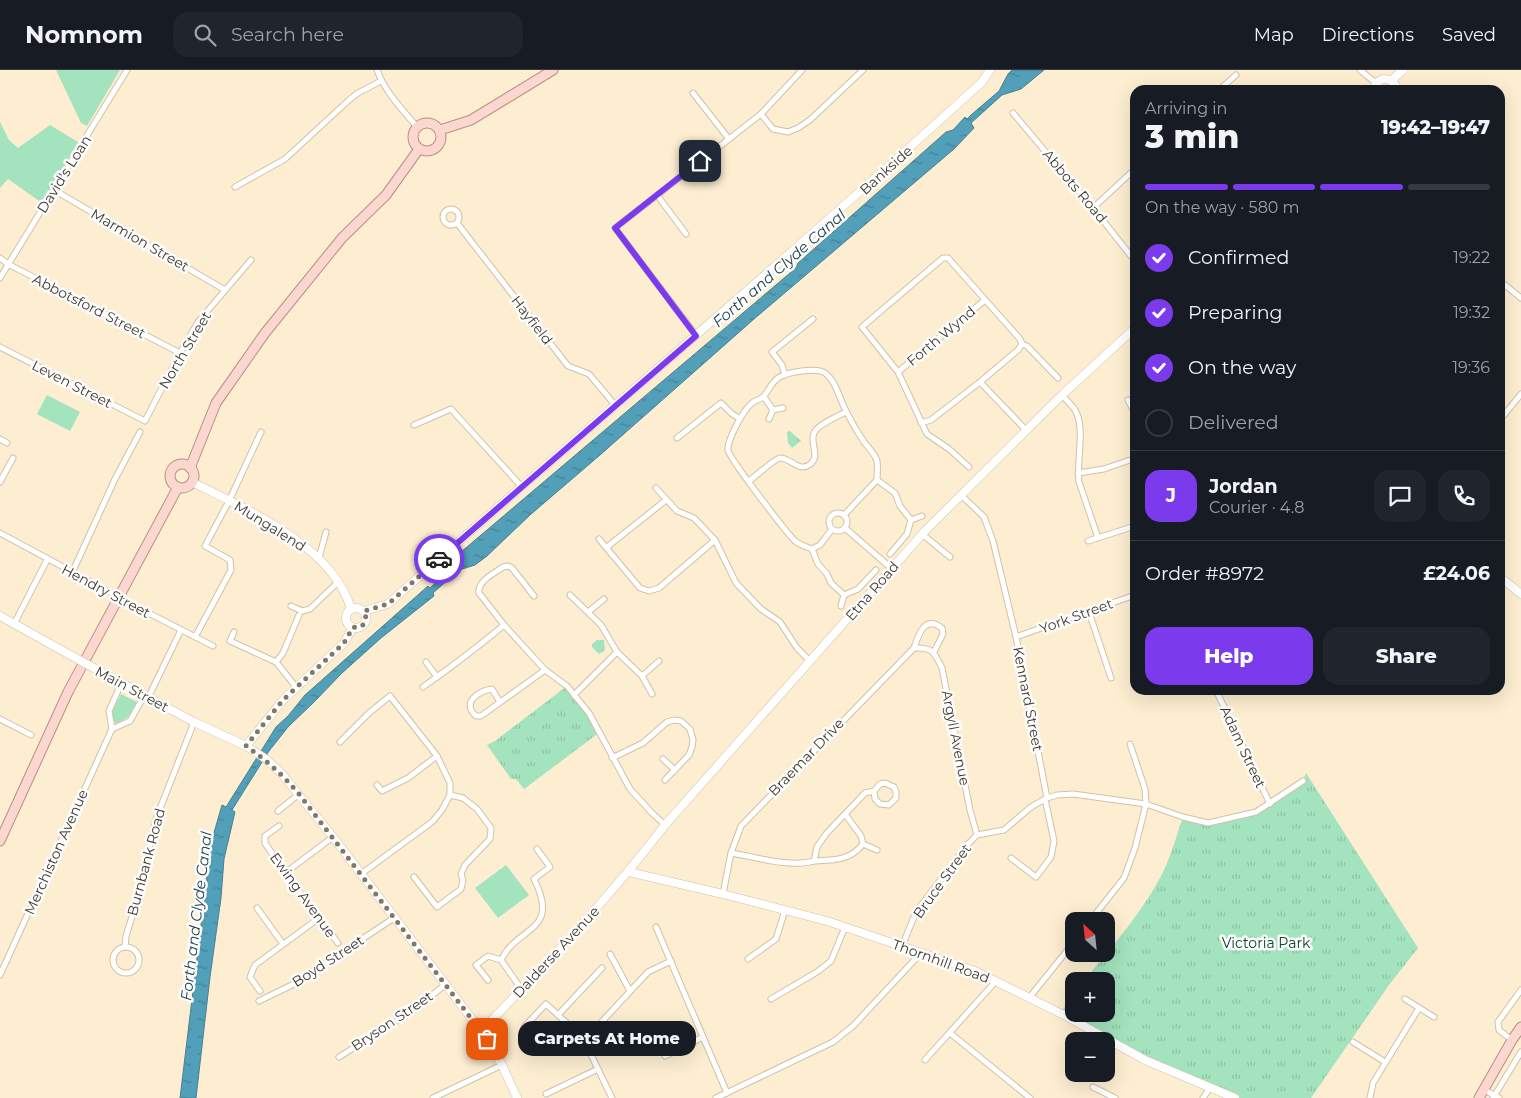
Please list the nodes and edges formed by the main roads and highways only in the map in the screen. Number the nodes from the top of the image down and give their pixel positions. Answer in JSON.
{"nodes":[{"id":1,"x":553,"y":70,"type":"edge"},
{"id":2,"x":440,"y":130,"type":"junction"},
{"id":3,"x":419,"y":149,"type":"junction"},
{"id":4,"x":190,"y":468,"type":"junction"},
{"id":5,"x":178,"y":487,"type":"junction"},
{"id":6,"x":0,"y":841,"type":"edge"},
{"id":7,"x":1521,"y":1027,"type":"edge"},
{"id":8,"x":1481,"y":1094,"type":"edge"}],
"edges":[{"from":1,"to":2,"type":"main road"},
{"from":2,"to":3,"type":"main road"},
{"from":2,"to":3,"type":"main road"},
{"from":3,"to":4,"type":"main road"},
{"from":4,"to":5,"type":"main road"},
{"from":4,"to":5,"type":"main road"},
{"from":5,"to":6,"type":"main road"},
{"from":7,"to":8,"type":"main road"}]}
